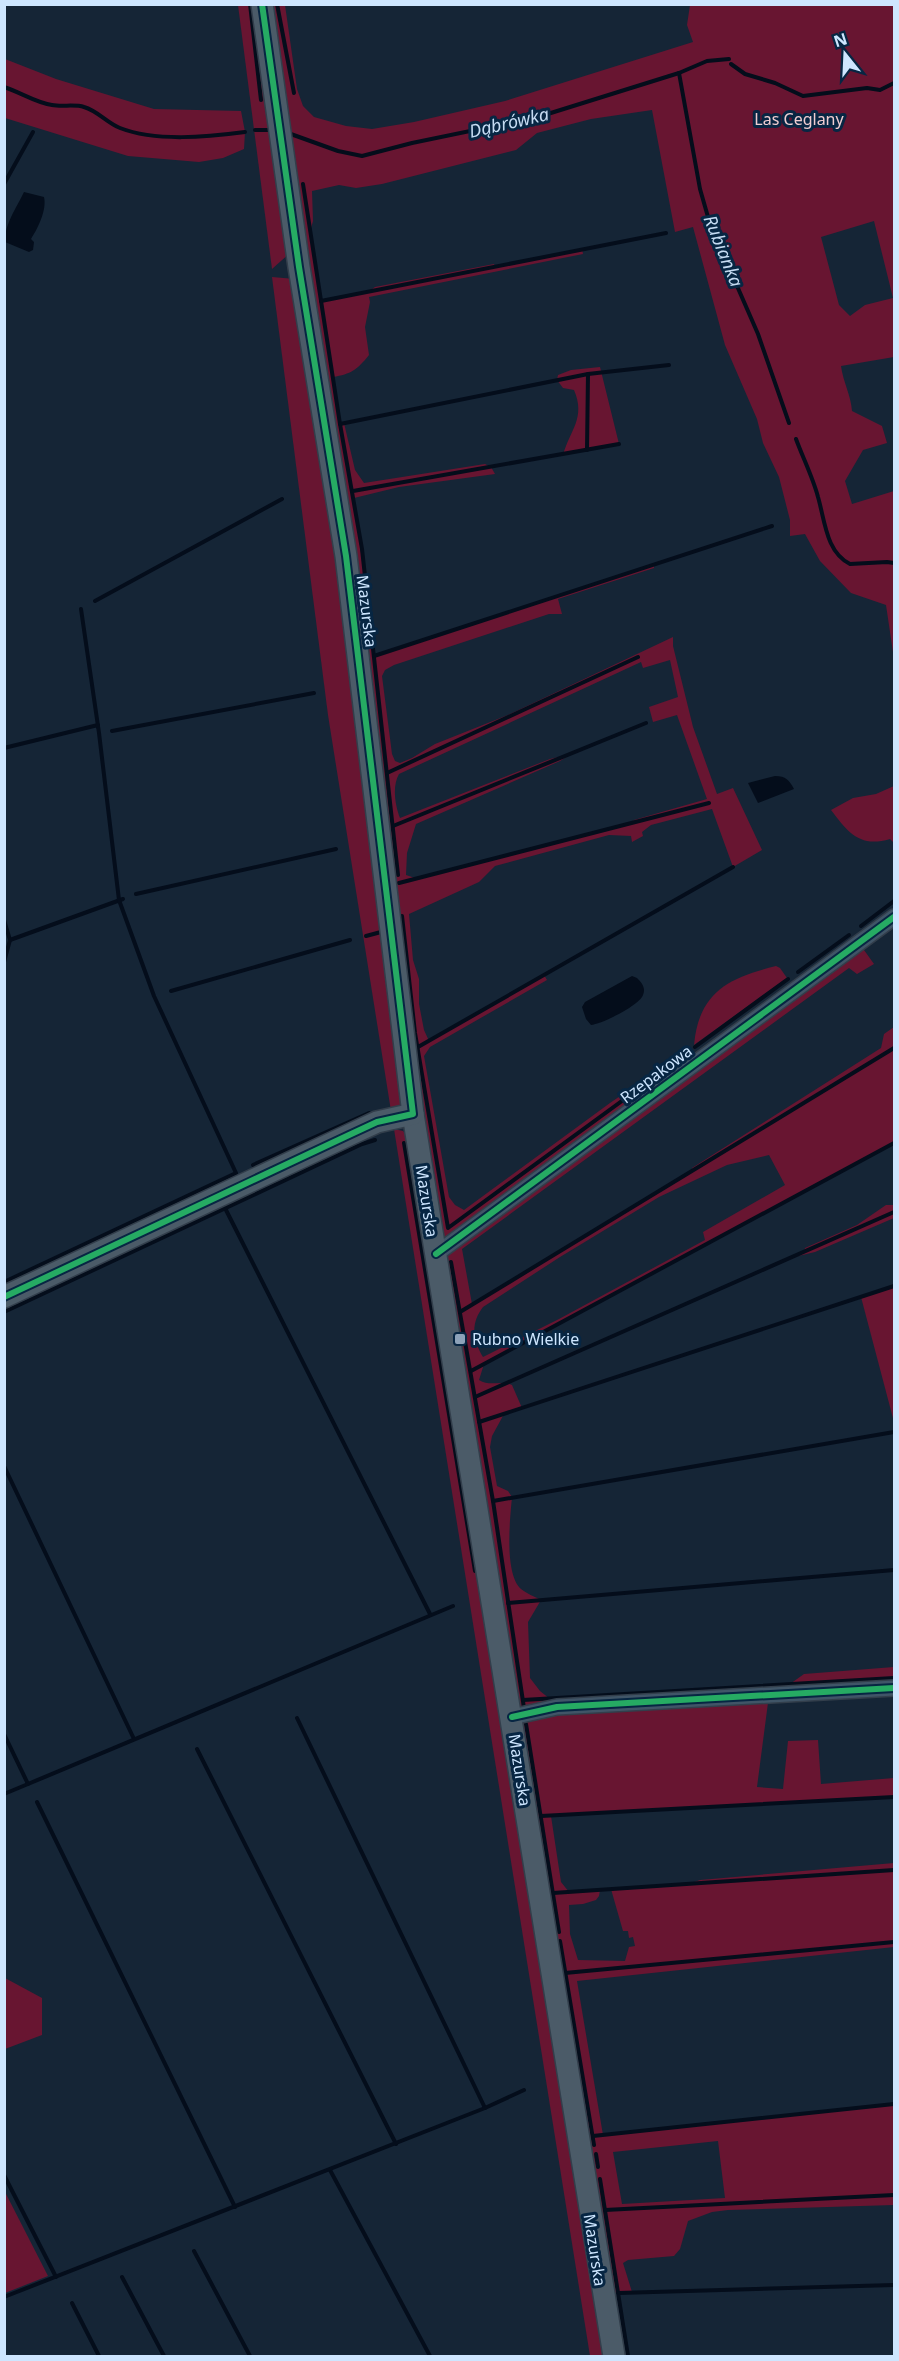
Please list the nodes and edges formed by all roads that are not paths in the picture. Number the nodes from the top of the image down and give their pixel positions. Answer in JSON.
{"nodes":[{"id":1,"x":262,"y":4,"type":"edge"},
{"id":2,"x":894,"y":917,"type":"edge"},
{"id":3,"x":413,"y":1114,"type":"junction"},
{"id":4,"x":436,"y":1254,"type":"junction"},
{"id":5,"x":4,"y":1297,"type":"edge"},
{"id":6,"x":894,"y":1688,"type":"edge"},
{"id":7,"x":512,"y":1717,"type":"junction"},
{"id":8,"x":614,"y":2356,"type":"edge"}],
"edges":[{"from":1,"to":3,"type":"main road","name":"Mazurska"},
{"from":2,"to":4,"type":"street","name":"Rzepakowa"},
{"from":3,"to":4,"type":"main road","name":"Mazurska"},
{"from":3,"to":5,"type":"main road"},
{"from":4,"to":7,"type":"main road","name":"Mazurska"},
{"from":6,"to":7,"type":"street"},
{"from":7,"to":8,"type":"main road","name":"Mazurska"}]}
